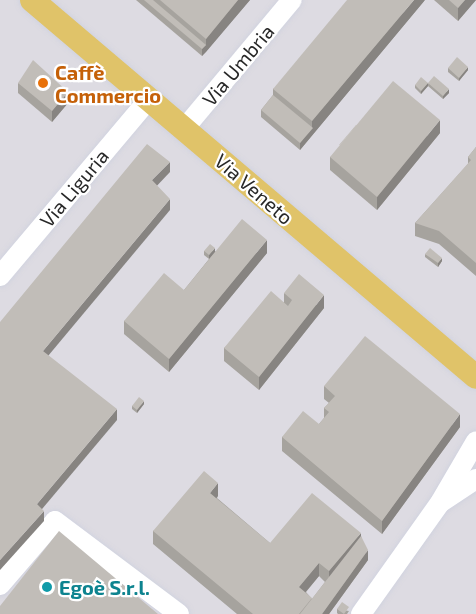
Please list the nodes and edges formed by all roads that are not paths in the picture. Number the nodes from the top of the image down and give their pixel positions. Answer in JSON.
{"nodes":[{"id":1,"x":33,"y":0,"type":"edge"},
{"id":2,"x":292,"y":0,"type":"edge"},
{"id":3,"x":148,"y":100,"type":"junction"},
{"id":4,"x":184,"y":129,"type":"junction"},
{"id":5,"x":0,"y":276,"type":"edge"},
{"id":6,"x":472,"y":367,"type":"edge"},
{"id":7,"x":476,"y":441,"type":"edge"},
{"id":8,"x":476,"y":479,"type":"edge"},
{"id":9,"x":440,"y":503,"type":"junction"},
{"id":10,"x":0,"y":585,"type":"edge"},
{"id":11,"x":179,"y":614,"type":"edge"},
{"id":12,"x":361,"y":614,"type":"edge"}],
"edges":[{"from":1,"to":3,"type":"main road","name":"Via Veneto"},
{"from":2,"to":4,"type":"street","name":"Via Umbria"},
{"from":3,"to":4,"type":"main road","name":"Via Veneto"},
{"from":3,"to":5,"type":"street","name":"Via Liguria"},
{"from":4,"to":6,"type":"main road","name":"Via Veneto"},
{"from":7,"to":9,"type":"street"},
{"from":8,"to":9,"type":"street"},
{"from":9,"to":12,"type":"street"},
{"from":10,"to":11,"type":"street"}]}
